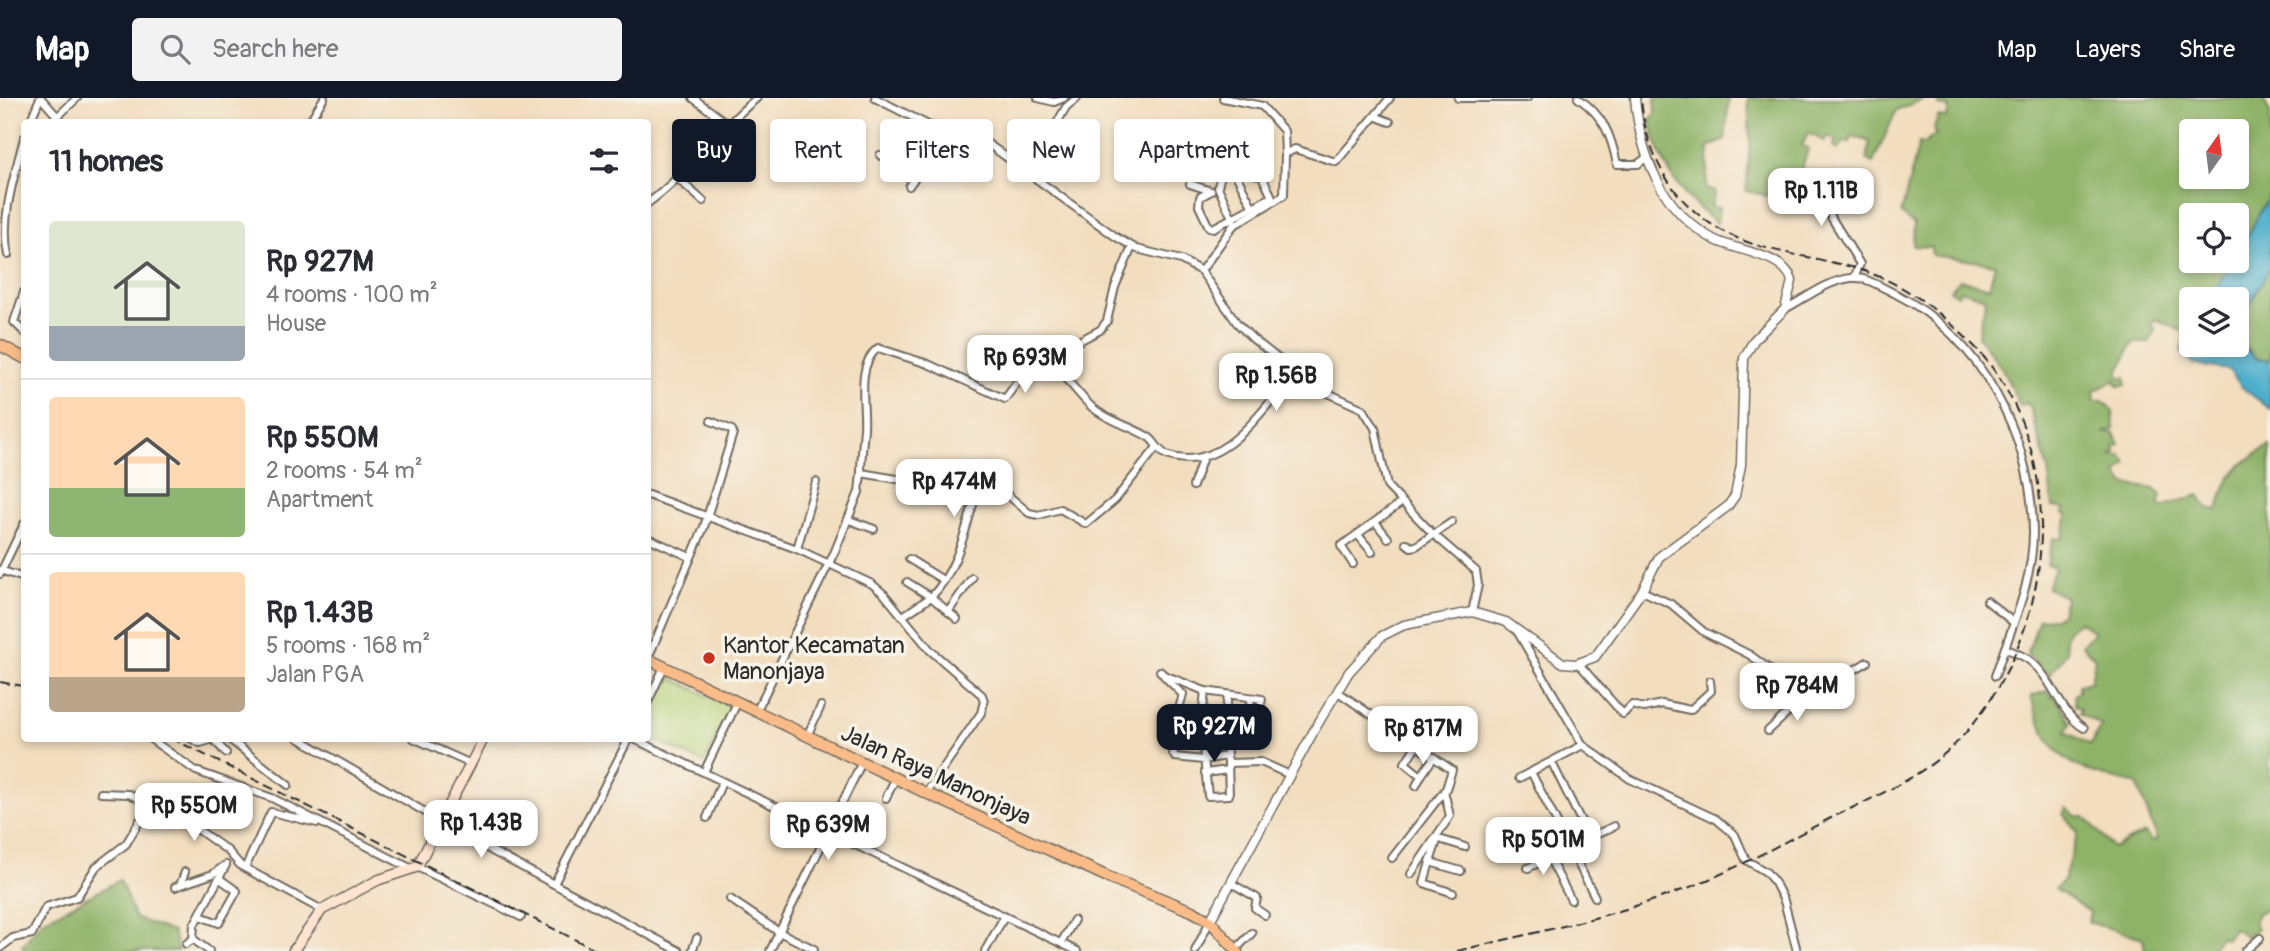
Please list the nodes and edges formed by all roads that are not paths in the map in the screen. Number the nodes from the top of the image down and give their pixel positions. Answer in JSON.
{"nodes":[{"id":1,"x":41,"y":98,"type":"edge"},
{"id":2,"x":77,"y":98,"type":"edge"},
{"id":3,"x":324,"y":98,"type":"edge"},
{"id":4,"x":693,"y":98,"type":"edge"},
{"id":5,"x":757,"y":98,"type":"edge"},
{"id":6,"x":875,"y":98,"type":"edge"},
{"id":7,"x":1038,"y":98,"type":"edge"},
{"id":8,"x":1063,"y":98,"type":"edge"},
{"id":9,"x":1077,"y":98,"type":"edge"},
{"id":10,"x":1223,"y":98,"type":"edge"},
{"id":11,"x":1390,"y":98,"type":"edge"},
{"id":12,"x":1458,"y":98,"type":"edge"},
{"id":13,"x":1527,"y":98,"type":"edge"},
{"id":14,"x":1578,"y":98,"type":"edge"},
{"id":15,"x":1635,"y":98,"type":"edge"},
{"id":16,"x":1066,"y":107,"type":"junction"},
{"id":17,"x":1377,"y":117,"type":"junction"},
{"id":18,"x":31,"y":119,"type":"edge"},
{"id":19,"x":54,"y":119,"type":"edge"},
{"id":20,"x":56,"y":119,"type":"edge"},
{"id":21,"x":311,"y":119,"type":"edge"},
{"id":22,"x":721,"y":119,"type":"edge"},
{"id":23,"x":734,"y":119,"type":"edge"},
{"id":24,"x":920,"y":119,"type":"edge"},
{"id":25,"x":1059,"y":119,"type":"edge"},
{"id":26,"x":1390,"y":122,"type":"dead end"},
{"id":27,"x":1285,"y":153,"type":"junction"},
{"id":28,"x":21,"y":155,"type":"edge"},
{"id":29,"x":1646,"y":158,"type":"junction"},
{"id":30,"x":674,"y":182,"type":"edge"},
{"id":31,"x":681,"y":182,"type":"edge"},
{"id":32,"x":912,"y":182,"type":"edge"},
{"id":33,"x":1042,"y":182,"type":"edge"},
{"id":34,"x":1219,"y":182,"type":"edge"},
{"id":35,"x":1240,"y":182,"type":"edge"},
{"id":36,"x":1266,"y":182,"type":"edge"},
{"id":37,"x":1835,"y":184,"type":"dead end"},
{"id":38,"x":909,"y":186,"type":"dead end"},
{"id":39,"x":1199,"y":187,"type":"dead end"},
{"id":40,"x":1211,"y":191,"type":"junction"},
{"id":41,"x":1220,"y":193,"type":"junction"},
{"id":42,"x":651,"y":201,"type":"edge"},
{"id":43,"x":703,"y":201,"type":"dead end"},
{"id":44,"x":1253,"y":208,"type":"junction"},
{"id":45,"x":1233,"y":222,"type":"junction"},
{"id":46,"x":1132,"y":247,"type":"junction"},
{"id":47,"x":8,"y":255,"type":"dead end"},
{"id":48,"x":1201,"y":271,"type":"junction"},
{"id":49,"x":1854,"y":278,"type":"junction"},
{"id":50,"x":21,"y":301,"type":"edge"},
{"id":51,"x":1784,"y":309,"type":"junction"},
{"id":52,"x":21,"y":329,"type":"edge"},
{"id":53,"x":1082,"y":340,"type":"dead end"},
{"id":54,"x":0,"y":345,"type":"edge"},
{"id":55,"x":21,"y":356,"type":"edge"},
{"id":56,"x":1295,"y":372,"type":"junction"},
{"id":57,"x":711,"y":421,"type":"dead end"},
{"id":58,"x":1157,"y":447,"type":"junction"},
{"id":59,"x":1203,"y":457,"type":"junction"},
{"id":60,"x":861,"y":473,"type":"junction"},
{"id":61,"x":816,"y":482,"type":"dead end"},
{"id":62,"x":979,"y":482,"type":"junction"},
{"id":63,"x":1193,"y":486,"type":"dead end"},
{"id":64,"x":651,"y":496,"type":"edge"},
{"id":65,"x":1401,"y":503,"type":"junction"},
{"id":66,"x":708,"y":517,"type":"junction"},
{"id":67,"x":849,"y":520,"type":"junction"},
{"id":68,"x":1452,"y":522,"type":"dead end"},
{"id":69,"x":1376,"y":523,"type":"junction"},
{"id":70,"x":874,"y":529,"type":"dead end"},
{"id":71,"x":21,"y":530,"type":"edge"},
{"id":72,"x":1433,"y":534,"type":"junction"},
{"id":73,"x":1358,"y":535,"type":"junction"},
{"id":74,"x":1388,"y":538,"type":"dead end"},
{"id":75,"x":651,"y":539,"type":"edge"},
{"id":76,"x":1406,"y":543,"type":"dead end"},
{"id":77,"x":797,"y":550,"type":"junction"},
{"id":78,"x":1372,"y":552,"type":"dead end"},
{"id":79,"x":690,"y":557,"type":"junction"},
{"id":80,"x":909,"y":559,"type":"dead end"},
{"id":81,"x":828,"y":562,"type":"junction"},
{"id":82,"x":1353,"y":564,"type":"dead end"},
{"id":83,"x":2,"y":571,"type":"edge"},
{"id":84,"x":21,"y":577,"type":"edge"},
{"id":85,"x":972,"y":578,"type":"dead end"},
{"id":86,"x":943,"y":580,"type":"junction"},
{"id":87,"x":907,"y":582,"type":"dead end"},
{"id":88,"x":1642,"y":592,"type":"junction"},
{"id":89,"x":931,"y":597,"type":"junction"},
{"id":90,"x":1987,"y":601,"type":"dead end"},
{"id":91,"x":948,"y":612,"type":"junction"},
{"id":92,"x":1472,"y":612,"type":"junction"},
{"id":93,"x":903,"y":616,"type":"junction"},
{"id":94,"x":957,"y":620,"type":"dead end"},
{"id":95,"x":2014,"y":622,"type":"junction"},
{"id":96,"x":1517,"y":630,"type":"junction"},
{"id":97,"x":2005,"y":648,"type":"junction"},
{"id":98,"x":651,"y":651,"type":"edge"},
{"id":99,"x":651,"y":660,"type":"edge"},
{"id":100,"x":1867,"y":662,"type":"dead end"},
{"id":101,"x":1579,"y":663,"type":"junction"},
{"id":102,"x":664,"y":667,"type":"junction"},
{"id":103,"x":1995,"y":676,"type":"dead end"},
{"id":104,"x":1710,"y":681,"type":"dead end"},
{"id":105,"x":1186,"y":685,"type":"junction"},
{"id":106,"x":1205,"y":691,"type":"junction"},
{"id":107,"x":1338,"y":692,"type":"junction"},
{"id":108,"x":1182,"y":694,"type":"junction"},
{"id":109,"x":651,"y":695,"type":"edge"},
{"id":110,"x":1228,"y":695,"type":"junction"},
{"id":111,"x":1805,"y":697,"type":"junction"},
{"id":112,"x":1251,"y":698,"type":"dead end"},
{"id":113,"x":737,"y":703,"type":"junction"},
{"id":114,"x":821,"y":706,"type":"dead end"},
{"id":115,"x":1179,"y":709,"type":"dead end"},
{"id":116,"x":756,"y":712,"type":"junction"},
{"id":117,"x":1201,"y":727,"type":"junction"},
{"id":118,"x":1224,"y":727,"type":"junction"},
{"id":119,"x":2084,"y":729,"type":"dead end"},
{"id":120,"x":1768,"y":731,"type":"dead end"},
{"id":121,"x":807,"y":736,"type":"junction"},
{"id":122,"x":1226,"y":739,"type":"junction"},
{"id":123,"x":1237,"y":739,"type":"dead end"},
{"id":124,"x":155,"y":742,"type":"edge"},
{"id":125,"x":217,"y":742,"type":"edge"},
{"id":126,"x":233,"y":742,"type":"edge"},
{"id":127,"x":305,"y":742,"type":"edge"},
{"id":128,"x":422,"y":742,"type":"edge"},
{"id":129,"x":482,"y":742,"type":"edge"},
{"id":130,"x":629,"y":742,"type":"edge"},
{"id":131,"x":640,"y":742,"type":"edge"},
{"id":132,"x":1583,"y":745,"type":"junction"},
{"id":133,"x":1416,"y":746,"type":"junction"},
{"id":134,"x":226,"y":754,"type":"dead end"},
{"id":135,"x":1434,"y":757,"type":"junction"},
{"id":136,"x":1203,"y":760,"type":"junction"},
{"id":137,"x":862,"y":762,"type":"junction"},
{"id":138,"x":1227,"y":763,"type":"junction"},
{"id":139,"x":1552,"y":763,"type":"junction"},
{"id":140,"x":471,"y":764,"type":"junction"},
{"id":141,"x":704,"y":772,"type":"junction"},
{"id":142,"x":1531,"y":772,"type":"junction"},
{"id":143,"x":1205,"y":773,"type":"junction"},
{"id":144,"x":1290,"y":775,"type":"junction"},
{"id":145,"x":1421,"y":776,"type":"junction"},
{"id":146,"x":896,"y":777,"type":"junction"},
{"id":147,"x":1519,"y":778,"type":"dead end"},
{"id":148,"x":722,"y":782,"type":"junction"},
{"id":149,"x":288,"y":785,"type":"dead end"},
{"id":150,"x":1416,"y":786,"type":"dead end"},
{"id":151,"x":1444,"y":791,"type":"junction"},
{"id":152,"x":101,"y":793,"type":"dead end"},
{"id":153,"x":926,"y":793,"type":"junction"},
{"id":154,"x":886,"y":798,"type":"dead end"},
{"id":155,"x":149,"y":804,"type":"junction"},
{"id":156,"x":707,"y":818,"type":"dead end"},
{"id":157,"x":442,"y":822,"type":"junction"},
{"id":158,"x":322,"y":824,"type":"junction"},
{"id":159,"x":1614,"y":826,"type":"dead end"},
{"id":160,"x":828,"y":832,"type":"junction"},
{"id":161,"x":1590,"y":838,"type":"junction"},
{"id":162,"x":1437,"y":839,"type":"junction"},
{"id":163,"x":1541,"y":842,"type":"dead end"},
{"id":164,"x":1465,"y":847,"type":"dead end"},
{"id":165,"x":1570,"y":848,"type":"junction"},
{"id":166,"x":1596,"y":851,"type":"dead end"},
{"id":167,"x":1392,"y":858,"type":"dead end"},
{"id":168,"x":1549,"y":859,"type":"junction"},
{"id":169,"x":234,"y":860,"type":"junction"},
{"id":170,"x":1430,"y":862,"type":"junction"},
{"id":171,"x":226,"y":865,"type":"junction"},
{"id":172,"x":414,"y":867,"type":"junction"},
{"id":173,"x":245,"y":868,"type":"junction"},
{"id":174,"x":1528,"y":869,"type":"dead end"},
{"id":175,"x":1461,"y":871,"type":"dead end"},
{"id":176,"x":185,"y":872,"type":"dead end"},
{"id":177,"x":1411,"y":874,"type":"dead end"},
{"id":178,"x":220,"y":878,"type":"junction"},
{"id":179,"x":1231,"y":883,"type":"junction"},
{"id":180,"x":554,"y":884,"type":"junction"},
{"id":181,"x":1454,"y":893,"type":"dead end"},
{"id":182,"x":1595,"y":897,"type":"dead end"},
{"id":183,"x":730,"y":899,"type":"dead end"},
{"id":184,"x":1570,"y":900,"type":"dead end"},
{"id":185,"x":322,"y":910,"type":"junction"},
{"id":186,"x":1265,"y":915,"type":"dead end"},
{"id":187,"x":200,"y":916,"type":"junction"},
{"id":188,"x":521,"y":917,"type":"dead end"},
{"id":189,"x":1004,"y":917,"type":"junction"},
{"id":190,"x":1074,"y":920,"type":"dead end"},
{"id":191,"x":1210,"y":921,"type":"junction"},
{"id":192,"x":779,"y":932,"type":"junction"},
{"id":193,"x":1252,"y":933,"type":"dead end"},
{"id":194,"x":697,"y":938,"type":"dead end"},
{"id":195,"x":2260,"y":938,"type":"dead end"},
{"id":196,"x":193,"y":939,"type":"junction"},
{"id":197,"x":1061,"y":943,"type":"junction"},
{"id":198,"x":186,"y":944,"type":"dead end"},
{"id":199,"x":0,"y":948,"type":"edge"},
{"id":200,"x":814,"y":949,"type":"edge"},
{"id":201,"x":1237,"y":950,"type":"edge"},
{"id":202,"x":209,"y":951,"type":"edge"},
{"id":203,"x":293,"y":951,"type":"edge"},
{"id":204,"x":679,"y":951,"type":"edge"},
{"id":205,"x":692,"y":951,"type":"edge"},
{"id":206,"x":770,"y":951,"type":"edge"},
{"id":207,"x":985,"y":951,"type":"edge"},
{"id":208,"x":1077,"y":951,"type":"edge"},
{"id":209,"x":1195,"y":951,"type":"edge"},
{"id":210,"x":1797,"y":951,"type":"edge"},
{"id":211,"x":2245,"y":951,"type":"edge"}],
"edges":[{"from":1,"to":18,"type":"street"},
{"from":1,"to":19,"type":"street"},
{"from":2,"to":20,"type":"street"},
{"from":3,"to":21,"type":"street"},
{"from":4,"to":22,"type":"street"},
{"from":5,"to":23,"type":"street"},
{"from":6,"to":24,"type":"street"},
{"from":7,"to":8,"type":"street"},
{"from":8,"to":16,"type":"street"},
{"from":9,"to":16,"type":"street"},
{"from":10,"to":27,"type":"street"},
{"from":11,"to":17,"type":"street"},
{"from":12,"to":13,"type":"street"},
{"from":14,"to":29,"type":"street"},
{"from":15,"to":29,"type":"street"},
{"from":16,"to":25,"type":"street"},
{"from":17,"to":26,"type":"street"},
{"from":17,"to":27,"type":"street"},
{"from":27,"to":45,"type":"street"},
{"from":28,"to":47,"type":"street"},
{"from":29,"to":51,"type":"street"},
{"from":30,"to":42,"type":"street"},
{"from":31,"to":43,"type":"street"},
{"from":32,"to":38,"type":"street"},
{"from":33,"to":46,"type":"street"},
{"from":34,"to":41,"type":"street"},
{"from":35,"to":44,"type":"street"},
{"from":36,"to":44,"type":"street"},
{"from":37,"to":49,"type":"street"},
{"from":39,"to":40,"type":"street"},
{"from":40,"to":41,"type":"street"},
{"from":40,"to":45,"type":"street"},
{"from":41,"to":45,"type":"street"},
{"from":44,"to":45,"type":"street"},
{"from":45,"to":48,"type":"street"},
{"from":46,"to":48,"type":"street"},
{"from":46,"to":53,"type":"street"},
{"from":48,"to":56,"type":"street"},
{"from":49,"to":51,"type":"street"},
{"from":49,"to":95,"type":"street"},
{"from":50,"to":52,"type":"street"},
{"from":51,"to":88,"type":"street"},
{"from":54,"to":55,"type":"main road"},
{"from":56,"to":59,"type":"street"},
{"from":56,"to":65,"type":"street"},
{"from":57,"to":66,"type":"street"},
{"from":58,"to":59,"type":"street"},
{"from":58,"to":60,"type":"street"},
{"from":58,"to":62,"type":"street"},
{"from":59,"to":63,"type":"street"},
{"from":60,"to":62,"type":"street"},
{"from":60,"to":67,"type":"street"},
{"from":61,"to":77,"type":"street"},
{"from":62,"to":86,"type":"street"},
{"from":64,"to":66,"type":"street"},
{"from":65,"to":69,"type":"street"},
{"from":65,"to":72,"type":"street"},
{"from":66,"to":77,"type":"street"},
{"from":66,"to":79,"type":"street"},
{"from":67,"to":70,"type":"street"},
{"from":67,"to":81,"type":"street"},
{"from":68,"to":72,"type":"street"},
{"from":69,"to":73,"type":"street"},
{"from":69,"to":74,"type":"street"},
{"from":71,"to":83,"type":"street"},
{"from":72,"to":76,"type":"street"},
{"from":72,"to":92,"type":"street"},
{"from":73,"to":78,"type":"street"},
{"from":73,"to":82,"type":"street"},
{"from":75,"to":79,"type":"street"},
{"from":77,"to":81,"type":"street"},
{"from":79,"to":98,"type":"street"},
{"from":80,"to":86,"type":"street"},
{"from":81,"to":93,"type":"street"},
{"from":81,"to":116,"type":"street"},
{"from":83,"to":84,"type":"street"},
{"from":85,"to":91,"type":"street"},
{"from":86,"to":89,"type":"street"},
{"from":87,"to":89,"type":"street"},
{"from":88,"to":101,"type":"street"},
{"from":88,"to":111,"type":"street"},
{"from":89,"to":91,"type":"street"},
{"from":89,"to":93,"type":"street"},
{"from":90,"to":95,"type":"street"},
{"from":91,"to":94,"type":"street"},
{"from":92,"to":96,"type":"street"},
{"from":92,"to":107,"type":"street"},
{"from":93,"to":153,"type":"street"},
{"from":95,"to":97,"type":"street"},
{"from":96,"to":101,"type":"street"},
{"from":96,"to":132,"type":"street"},
{"from":97,"to":103,"type":"street"},
{"from":97,"to":119,"type":"street"},
{"from":99,"to":102,"type":"main road","name":"Jalan Raya Manonjaya"},
{"from":100,"to":111,"type":"street"},
{"from":101,"to":104,"type":"street"},
{"from":102,"to":109,"type":"street"},
{"from":102,"to":113,"type":"main road","name":"Jalan Raya Manonjaya"},
{"from":105,"to":106,"type":"street"},
{"from":105,"to":108,"type":"street"},
{"from":105,"to":108,"type":"street"},
{"from":106,"to":110,"type":"street"},
{"from":106,"to":117,"type":"street"},
{"from":107,"to":133,"type":"street"},
{"from":107,"to":144,"type":"street"},
{"from":108,"to":115,"type":"street"},
{"from":110,"to":112,"type":"street"},
{"from":110,"to":118,"type":"street"},
{"from":111,"to":120,"type":"street"},
{"from":113,"to":116,"type":"main road","name":"Jalan Raya Manonjaya"},
{"from":113,"to":141,"type":"street"},
{"from":114,"to":121,"type":"street"},
{"from":116,"to":121,"type":"main road","name":"Jalan Raya Manonjaya"},
{"from":117,"to":118,"type":"street"},
{"from":117,"to":136,"type":"street"},
{"from":117,"to":136,"type":"street"},
{"from":118,"to":122,"type":"street"},
{"from":121,"to":137,"type":"main road","name":"Jalan Raya Manonjaya"},
{"from":122,"to":123,"type":"street"},
{"from":122,"to":138,"type":"street"},
{"from":124,"to":158,"type":"street"},
{"from":125,"to":134,"type":"street"},
{"from":126,"to":149,"type":"street"},
{"from":127,"to":157,"type":"street"},
{"from":128,"to":140,"type":"street"},
{"from":129,"to":140,"type":"main road"},
{"from":130,"to":180,"type":"street"},
{"from":131,"to":141,"type":"street"},
{"from":132,"to":139,"type":"street"},
{"from":132,"to":210,"type":"street"},
{"from":133,"to":135,"type":"street"},
{"from":133,"to":145,"type":"street"},
{"from":135,"to":145,"type":"street"},
{"from":135,"to":151,"type":"street"},
{"from":136,"to":138,"type":"street"},
{"from":136,"to":143,"type":"street"},
{"from":137,"to":146,"type":"main road","name":"Jalan Raya Manonjaya"},
{"from":137,"to":160,"type":"street"},
{"from":138,"to":143,"type":"street"},
{"from":138,"to":143,"type":"street"},
{"from":138,"to":144,"type":"street"},
{"from":139,"to":142,"type":"street"},
{"from":139,"to":161,"type":"street"},
{"from":140,"to":157,"type":"main road"},
{"from":141,"to":148,"type":"street"},
{"from":142,"to":147,"type":"street"},
{"from":142,"to":165,"type":"street"},
{"from":144,"to":179,"type":"street"},
{"from":145,"to":150,"type":"street"},
{"from":146,"to":153,"type":"main road","name":"Jalan Raya Manonjaya"},
{"from":146,"to":154,"type":"street"},
{"from":148,"to":156,"type":"street"},
{"from":148,"to":160,"type":"street"},
{"from":151,"to":162,"type":"street"},
{"from":151,"to":167,"type":"street"},
{"from":152,"to":155,"type":"street"},
{"from":153,"to":191,"type":"main road","name":"Jalan Raya Manonjaya"},
{"from":155,"to":169,"type":"street"},
{"from":155,"to":199,"type":"street"},
{"from":157,"to":172,"type":"main road"},
{"from":157,"to":180,"type":"street"},
{"from":158,"to":172,"type":"street"},
{"from":158,"to":173,"type":"street"},
{"from":159,"to":161,"type":"street"},
{"from":160,"to":189,"type":"street"},
{"from":160,"to":192,"type":"street"},
{"from":161,"to":165,"type":"street"},
{"from":161,"to":166,"type":"street"},
{"from":162,"to":164,"type":"street"},
{"from":162,"to":170,"type":"street"},
{"from":162,"to":177,"type":"street"},
{"from":163,"to":168,"type":"street"},
{"from":165,"to":168,"type":"street"},
{"from":165,"to":182,"type":"street"},
{"from":168,"to":174,"type":"street"},
{"from":168,"to":184,"type":"street"},
{"from":169,"to":171,"type":"street"},
{"from":169,"to":173,"type":"street"},
{"from":170,"to":175,"type":"street"},
{"from":170,"to":181,"type":"street"},
{"from":171,"to":176,"type":"street"},
{"from":171,"to":178,"type":"street"},
{"from":172,"to":185,"type":"main road"},
{"from":172,"to":188,"type":"street"},
{"from":173,"to":185,"type":"street"},
{"from":178,"to":187,"type":"street"},
{"from":178,"to":187,"type":"street"},
{"from":179,"to":186,"type":"street"},
{"from":179,"to":191,"type":"street"},
{"from":180,"to":204,"type":"street"},
{"from":183,"to":192,"type":"street"},
{"from":185,"to":203,"type":"main road"},
{"from":187,"to":196,"type":"street"},
{"from":189,"to":197,"type":"street"},
{"from":189,"to":207,"type":"street"},
{"from":190,"to":197,"type":"street"},
{"from":191,"to":201,"type":"main road"},
{"from":191,"to":209,"type":"street"},
{"from":192,"to":200,"type":"street"},
{"from":192,"to":206,"type":"street"},
{"from":193,"to":201,"type":"street"},
{"from":194,"to":205,"type":"street"},
{"from":195,"to":211,"type":"street"},
{"from":196,"to":198,"type":"street"},
{"from":196,"to":202,"type":"street"},
{"from":197,"to":208,"type":"street"}]}
